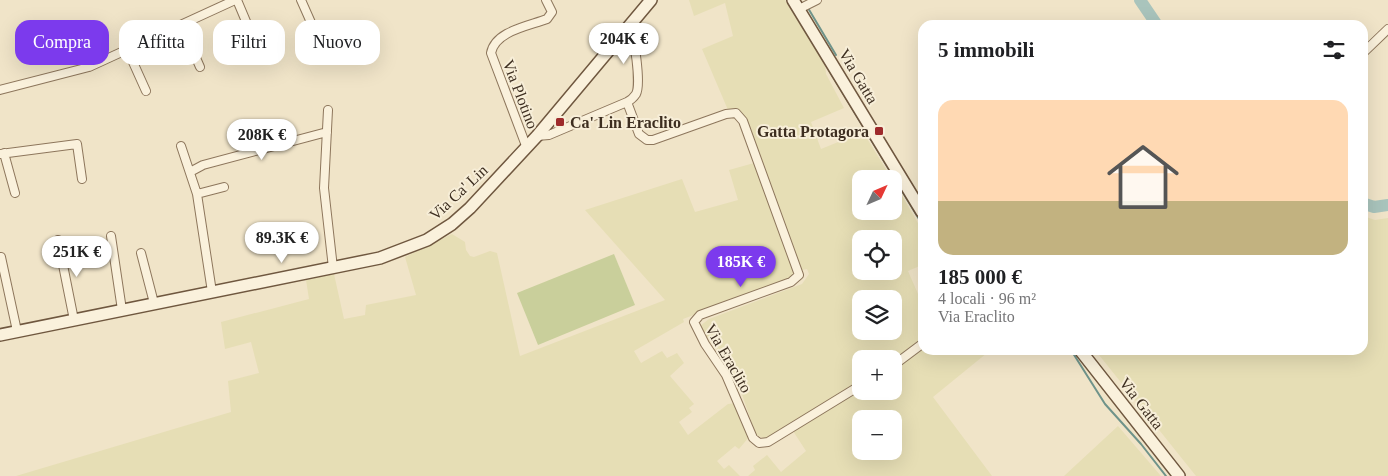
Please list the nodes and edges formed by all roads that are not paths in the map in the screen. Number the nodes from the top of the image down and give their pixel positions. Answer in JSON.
{"nodes":[{"id":1,"x":236,"y":0,"type":"edge"},
{"id":2,"x":301,"y":0,"type":"edge"},
{"id":3,"x":546,"y":0,"type":"edge"},
{"id":4,"x":651,"y":0,"type":"edge"},
{"id":5,"x":817,"y":0,"type":"edge"},
{"id":6,"x":800,"y":5,"type":"edge"},
{"id":7,"x":194,"y":20,"type":"edge"},
{"id":8,"x":245,"y":20,"type":"edge"},
{"id":9,"x":310,"y":20,"type":"edge"},
{"id":10,"x":628,"y":27,"type":"junction"},
{"id":11,"x":1388,"y":29,"type":"edge"},
{"id":12,"x":1368,"y":48,"type":"edge"},
{"id":13,"x":119,"y":55,"type":"edge"},
{"id":14,"x":134,"y":65,"type":"edge"},
{"id":15,"x":0,"y":90,"type":"edge"},
{"id":16,"x":146,"y":91,"type":"dead end"},
{"id":17,"x":627,"y":102,"type":"junction"},
{"id":18,"x":328,"y":110,"type":"dead end"},
{"id":19,"x":327,"y":132,"type":"junction"},
{"id":20,"x":533,"y":140,"type":"junction"},
{"id":21,"x":181,"y":146,"type":"dead end"},
{"id":22,"x":2,"y":153,"type":"edge"},
{"id":23,"x":190,"y":172,"type":"junction"},
{"id":24,"x":82,"y":179,"type":"dead end"},
{"id":25,"x":224,"y":187,"type":"dead end"},
{"id":26,"x":13,"y":194,"type":"dead end"},
{"id":27,"x":197,"y":194,"type":"junction"},
{"id":28,"x":918,"y":205,"type":"edge"},
{"id":29,"x":111,"y":236,"type":"dead end"},
{"id":30,"x":58,"y":240,"type":"dead end"},
{"id":31,"x":142,"y":253,"type":"dead end"},
{"id":32,"x":1,"y":257,"type":"edge"},
{"id":33,"x":332,"y":268,"type":"junction"},
{"id":34,"x":212,"y":292,"type":"junction"},
{"id":35,"x":154,"y":303,"type":"junction"},
{"id":36,"x":122,"y":310,"type":"junction"},
{"id":37,"x":74,"y":320,"type":"junction"},
{"id":38,"x":17,"y":332,"type":"junction"},
{"id":39,"x":0,"y":335,"type":"edge"},
{"id":40,"x":918,"y":347,"type":"edge"},
{"id":41,"x":1084,"y":355,"type":"edge"},
{"id":42,"x":902,"y":359,"type":"edge"},
{"id":43,"x":852,"y":391,"type":"edge"},
{"id":44,"x":1179,"y":476,"type":"edge"}],
"edges":[{"from":1,"to":7,"type":"street"},
{"from":1,"to":8,"type":"street"},
{"from":2,"to":9,"type":"street"},
{"from":3,"to":20,"type":"street","name":"Via Plotino"},
{"from":4,"to":10,"type":"street","name":"Via Ca' Lin"},
{"from":5,"to":6,"type":"street","name":"Via Gatta"},
{"from":6,"to":28,"type":"street","name":"Via Gatta"},
{"from":10,"to":17,"type":"street"},
{"from":10,"to":20,"type":"street","name":"Via Ca' Lin"},
{"from":11,"to":12,"type":"street"},
{"from":13,"to":15,"type":"street"},
{"from":14,"to":16,"type":"street"},
{"from":17,"to":20,"type":"street"},
{"from":17,"to":43,"type":"street","name":"Via Eraclito"},
{"from":18,"to":19,"type":"street"},
{"from":19,"to":23,"type":"street"},
{"from":19,"to":33,"type":"street"},
{"from":20,"to":33,"type":"street","name":"Via Ca' Lin"},
{"from":21,"to":23,"type":"street"},
{"from":22,"to":24,"type":"street"},
{"from":22,"to":26,"type":"street"},
{"from":23,"to":27,"type":"street"},
{"from":25,"to":27,"type":"street"},
{"from":27,"to":34,"type":"street"},
{"from":29,"to":36,"type":"street"},
{"from":30,"to":37,"type":"street"},
{"from":31,"to":35,"type":"street"},
{"from":32,"to":38,"type":"street"},
{"from":33,"to":34,"type":"street","name":"Via Ca' Lin"},
{"from":34,"to":35,"type":"street","name":"Via Ca' Lin"},
{"from":35,"to":36,"type":"street","name":"Via Ca' Lin"},
{"from":36,"to":37,"type":"street","name":"Via Ca' Lin"},
{"from":37,"to":38,"type":"street","name":"Via Ca' Lin"},
{"from":38,"to":39,"type":"street","name":"Via Ca' Lin"},
{"from":40,"to":42,"type":"street"},
{"from":41,"to":44,"type":"street","name":"Via Gatta"}]}
